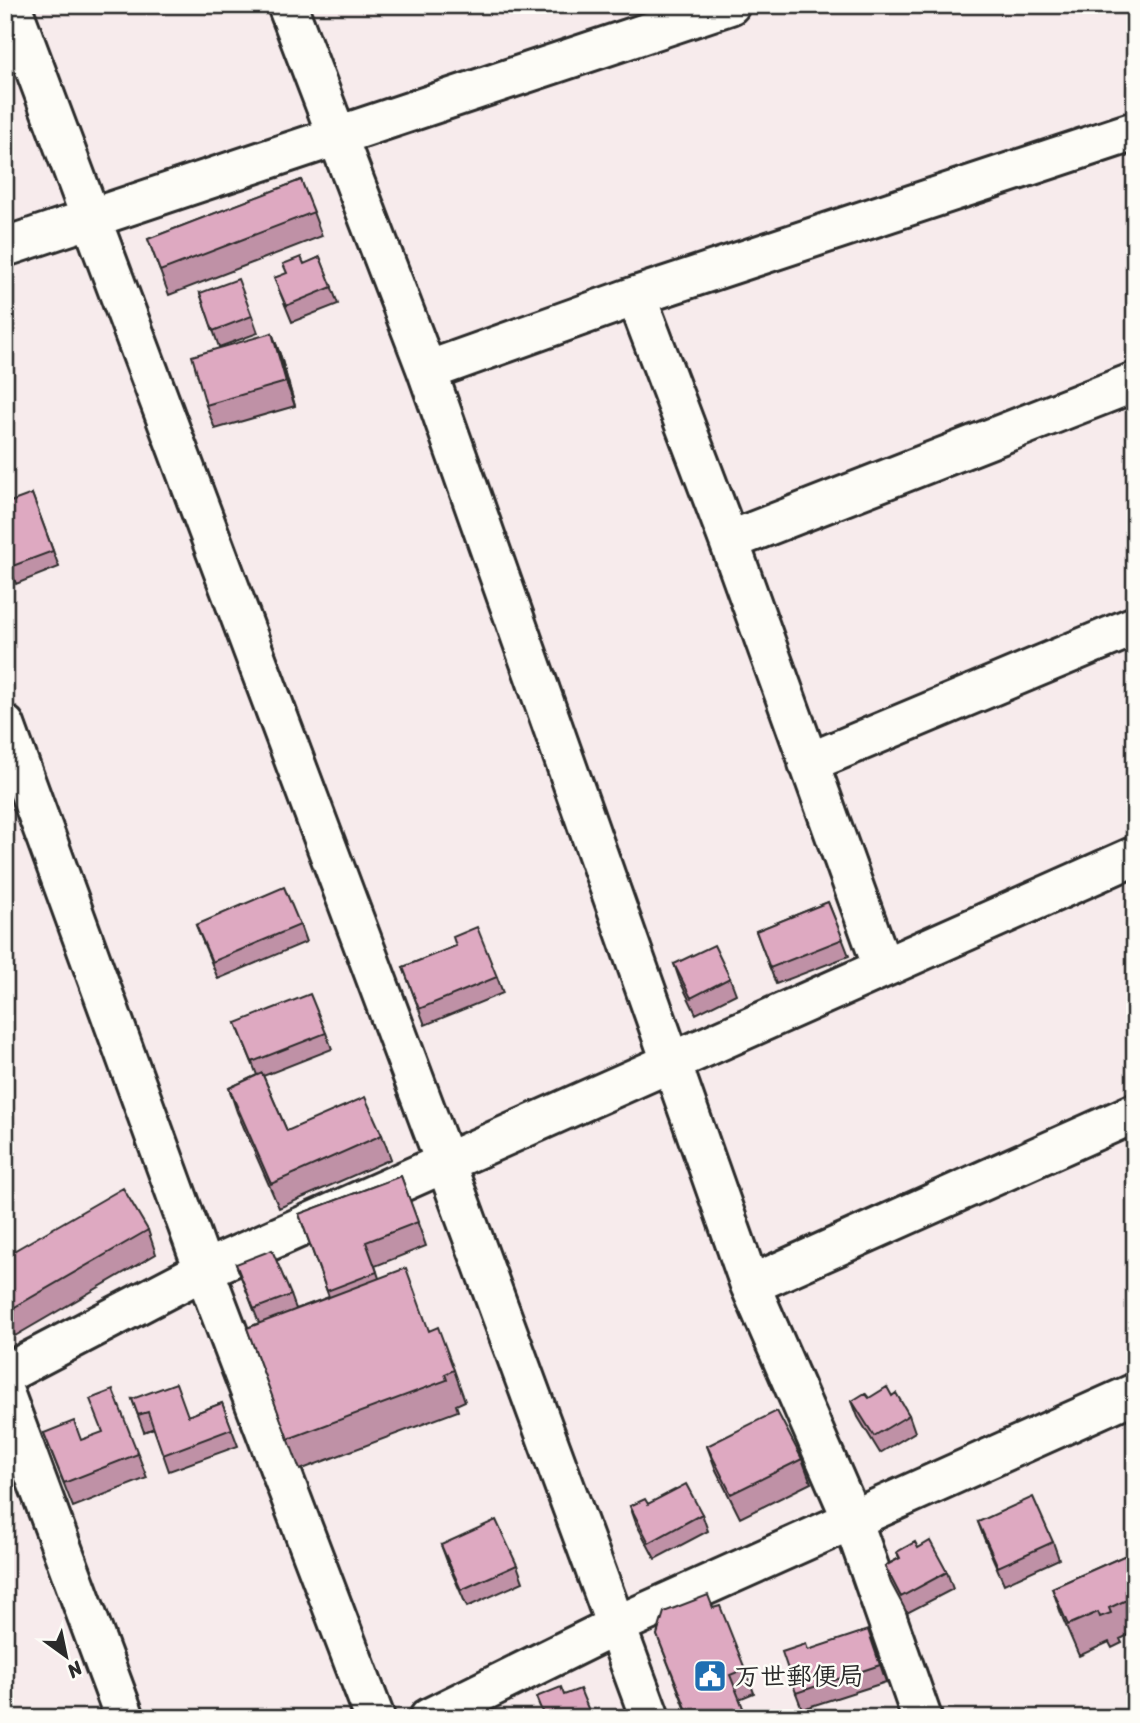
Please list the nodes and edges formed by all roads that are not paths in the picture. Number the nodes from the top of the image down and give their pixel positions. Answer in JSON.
{"nodes":[{"id":1,"x":11,"y":5,"type":"edge"},
{"id":2,"x":286,"y":5,"type":"edge"},
{"id":3,"x":730,"y":5,"type":"edge"},
{"id":4,"x":1135,"y":131,"type":"edge"},
{"id":5,"x":337,"y":136,"type":"junction"},
{"id":6,"x":89,"y":217,"type":"junction"},
{"id":7,"x":5,"y":247,"type":"edge"},
{"id":8,"x":636,"y":296,"type":"junction"},
{"id":9,"x":427,"y":371,"type":"junction"},
{"id":10,"x":1135,"y":382,"type":"edge"},
{"id":11,"x":729,"y":541,"type":"junction"},
{"id":12,"x":1135,"y":626,"type":"edge"},
{"id":13,"x":7,"y":737,"type":"edge"},
{"id":14,"x":808,"y":762,"type":"junction"},
{"id":15,"x":1135,"y":856,"type":"edge"},
{"id":16,"x":883,"y":968,"type":"junction"},
{"id":17,"x":672,"y":1061,"type":"junction"},
{"id":18,"x":1135,"y":1113,"type":"edge"},
{"id":19,"x":445,"y":1162,"type":"junction"},
{"id":20,"x":204,"y":1270,"type":"junction"},
{"id":21,"x":750,"y":1285,"type":"junction"},
{"id":22,"x":5,"y":1374,"type":"edge"},
{"id":23,"x":1135,"y":1393,"type":"edge"},
{"id":24,"x":5,"y":1395,"type":"edge"},
{"id":25,"x":852,"y":1519,"type":"junction"},
{"id":26,"x":615,"y":1626,"type":"junction"},
{"id":27,"x":125,"y":1718,"type":"edge"},
{"id":28,"x":375,"y":1718,"type":"edge"},
{"id":29,"x":429,"y":1718,"type":"edge"},
{"id":30,"x":650,"y":1718,"type":"edge"},
{"id":31,"x":922,"y":1718,"type":"edge"}],
"edges":[{"from":1,"to":6,"type":"street"},
{"from":2,"to":5,"type":"street"},
{"from":3,"to":5,"type":"street"},
{"from":4,"to":8,"type":"street"},
{"from":5,"to":6,"type":"street"},
{"from":5,"to":9,"type":"street"},
{"from":6,"to":7,"type":"street"},
{"from":6,"to":19,"type":"street"},
{"from":8,"to":9,"type":"street"},
{"from":8,"to":11,"type":"street"},
{"from":9,"to":17,"type":"street"},
{"from":10,"to":11,"type":"street"},
{"from":11,"to":14,"type":"street"},
{"from":12,"to":14,"type":"street"},
{"from":13,"to":20,"type":"street"},
{"from":14,"to":16,"type":"street"},
{"from":15,"to":16,"type":"street"},
{"from":16,"to":17,"type":"street"},
{"from":17,"to":19,"type":"street"},
{"from":17,"to":21,"type":"street"},
{"from":18,"to":21,"type":"street"},
{"from":19,"to":20,"type":"street"},
{"from":19,"to":26,"type":"street"},
{"from":20,"to":22,"type":"street"},
{"from":20,"to":28,"type":"street"},
{"from":21,"to":25,"type":"street"},
{"from":23,"to":25,"type":"street"},
{"from":24,"to":27,"type":"street"},
{"from":25,"to":26,"type":"street"},
{"from":25,"to":31,"type":"street"},
{"from":26,"to":29,"type":"street"},
{"from":26,"to":30,"type":"street"}]}
